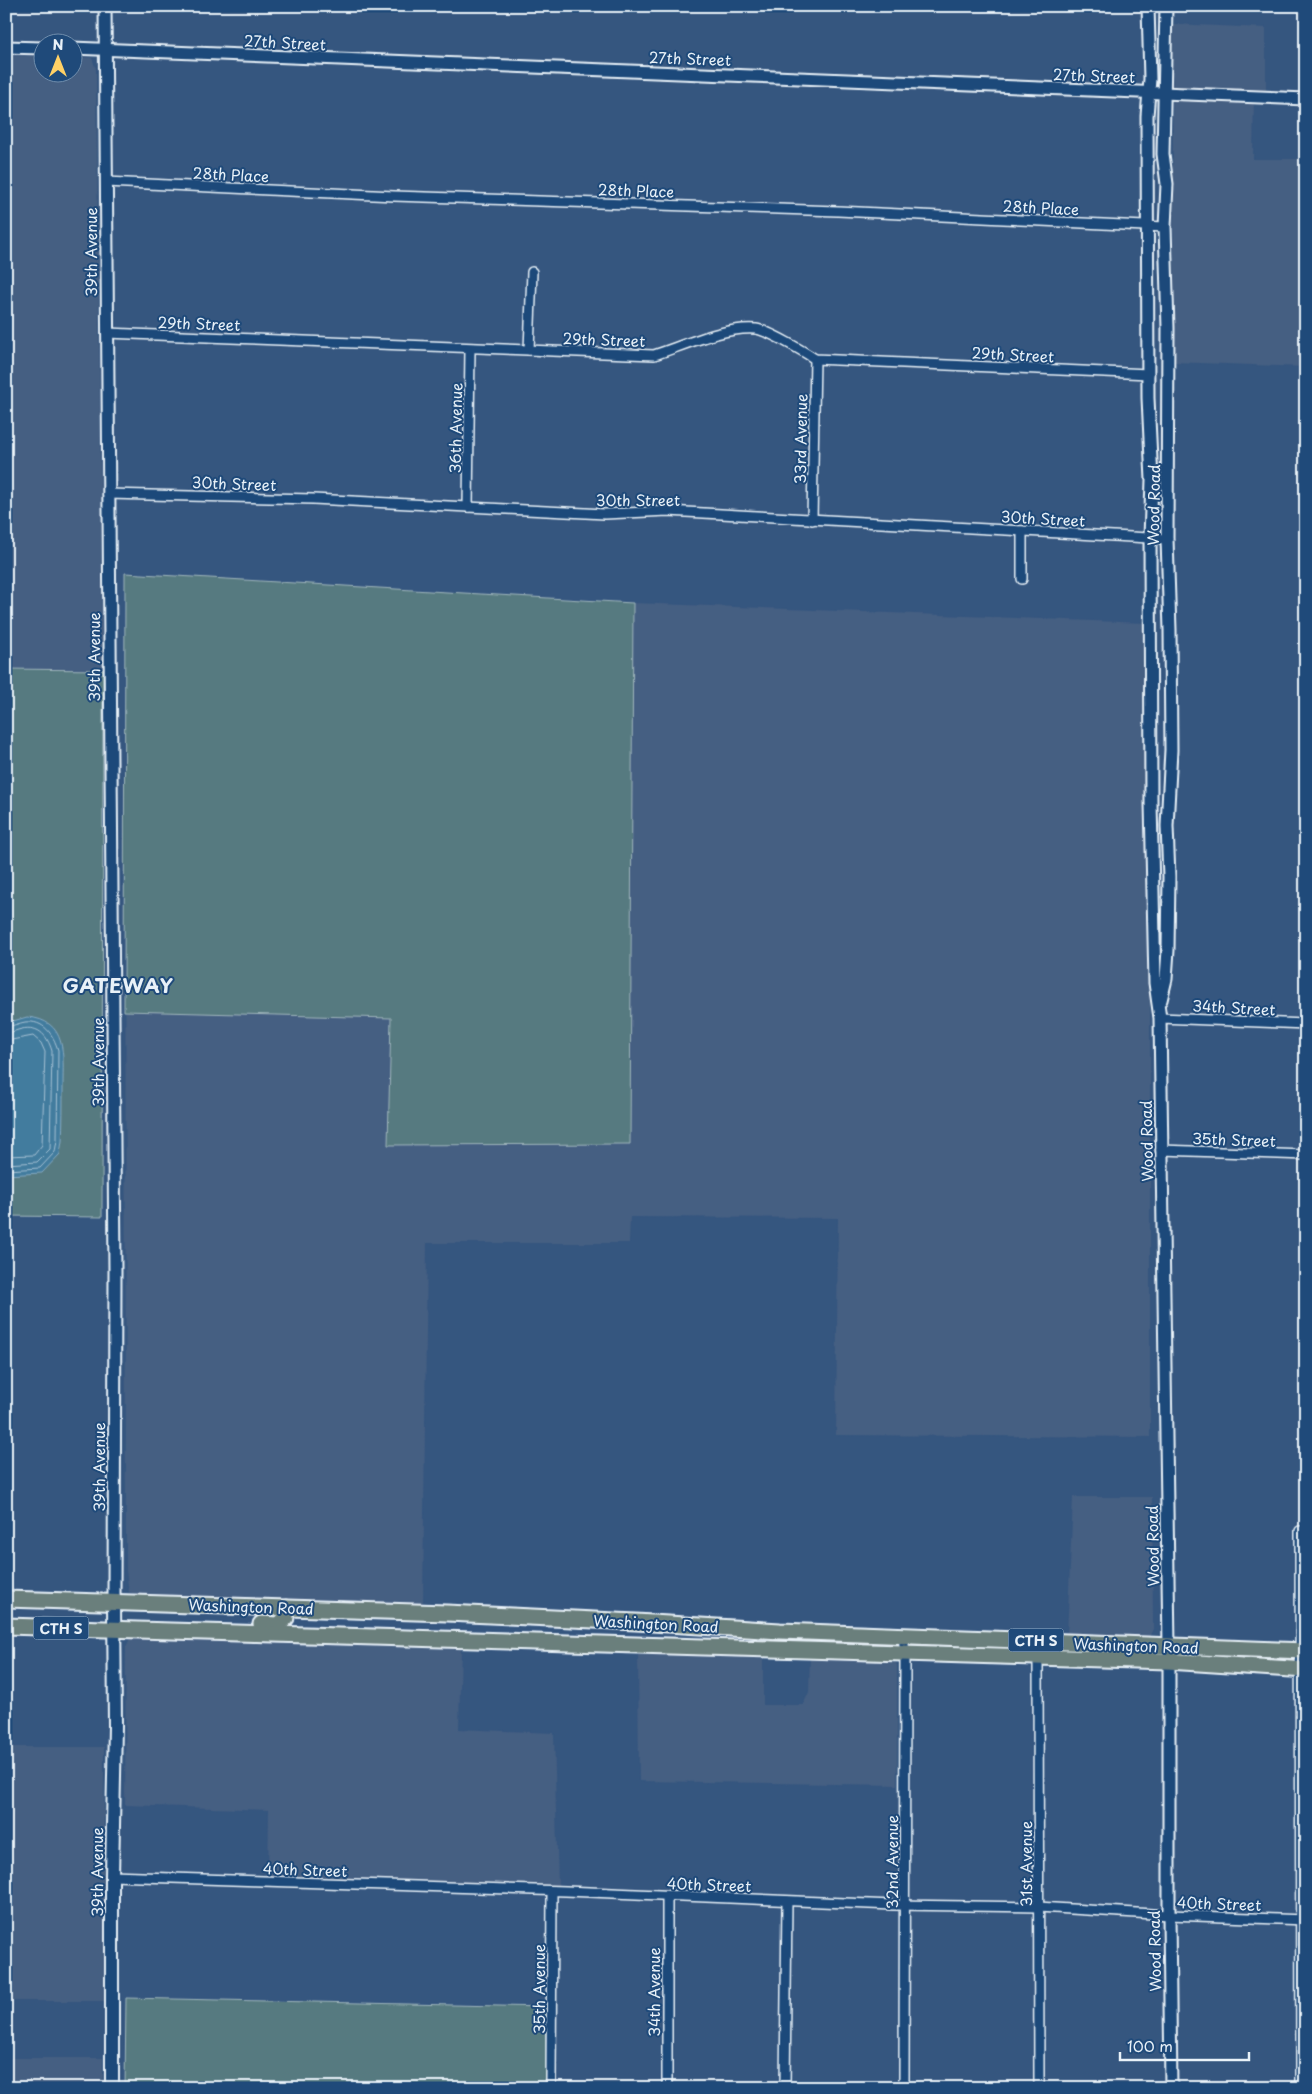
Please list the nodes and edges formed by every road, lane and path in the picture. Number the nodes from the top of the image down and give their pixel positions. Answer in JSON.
{"nodes":[{"id":1,"x":105,"y":6,"type":"edge"},
{"id":2,"x":1148,"y":6,"type":"edge"},
{"id":3,"x":1166,"y":6,"type":"edge"},
{"id":4,"x":6,"y":47,"type":"edge"},
{"id":5,"x":32,"y":48,"type":"edge"},
{"id":6,"x":82,"y":48,"type":"edge"},
{"id":7,"x":105,"y":48,"type":"junction"},
{"id":8,"x":1149,"y":93,"type":"junction"},
{"id":9,"x":1165,"y":93,"type":"junction"},
{"id":10,"x":1306,"y":99,"type":"edge"},
{"id":11,"x":106,"y":182,"type":"junction"},
{"id":12,"x":1148,"y":226,"type":"junction"},
{"id":13,"x":1165,"y":227,"type":"junction"},
{"id":14,"x":532,"y":272,"type":"dead end"},
{"id":15,"x":107,"y":333,"type":"junction"},
{"id":16,"x":470,"y":349,"type":"junction"},
{"id":17,"x":529,"y":350,"type":"junction"},
{"id":18,"x":815,"y":359,"type":"junction"},
{"id":19,"x":1148,"y":374,"type":"junction"},
{"id":20,"x":108,"y":494,"type":"junction"},
{"id":21,"x":468,"y":507,"type":"junction"},
{"id":22,"x":812,"y":520,"type":"junction"},
{"id":23,"x":1022,"y":531,"type":"junction"},
{"id":24,"x":1150,"y":538,"type":"junction"},
{"id":25,"x":1167,"y":540,"type":"junction"},
{"id":26,"x":1022,"y":579,"type":"dead end"},
{"id":27,"x":1160,"y":1004,"type":"junction"},
{"id":28,"x":1160,"y":1018,"type":"junction"},
{"id":29,"x":1306,"y":1024,"type":"edge"},
{"id":30,"x":1162,"y":1150,"type":"junction"},
{"id":31,"x":1306,"y":1155,"type":"edge"},
{"id":32,"x":1300,"y":1531,"type":"dead end"},
{"id":33,"x":6,"y":1599,"type":"edge"},
{"id":34,"x":114,"y":1602,"type":"junction"},
{"id":35,"x":286,"y":1608,"type":"junction"},
{"id":36,"x":6,"y":1626,"type":"edge"},
{"id":37,"x":115,"y":1629,"type":"junction"},
{"id":38,"x":213,"y":1632,"type":"junction"},
{"id":39,"x":844,"y":1634,"type":"junction"},
{"id":40,"x":903,"y":1636,"type":"junction"},
{"id":41,"x":1038,"y":1640,"type":"junction"},
{"id":42,"x":1303,"y":1651,"type":"edge"},
{"id":43,"x":844,"y":1652,"type":"junction"},
{"id":44,"x":905,"y":1653,"type":"junction"},
{"id":45,"x":1168,"y":1654,"type":"junction"},
{"id":46,"x":1038,"y":1658,"type":"junction"},
{"id":47,"x":1303,"y":1670,"type":"edge"},
{"id":48,"x":112,"y":1876,"type":"junction"},
{"id":49,"x":552,"y":1891,"type":"junction"},
{"id":50,"x":667,"y":1896,"type":"junction"},
{"id":51,"x":786,"y":1901,"type":"junction"},
{"id":52,"x":904,"y":1906,"type":"junction"},
{"id":53,"x":1038,"y":1907,"type":"junction"},
{"id":54,"x":1169,"y":1915,"type":"junction"},
{"id":55,"x":1303,"y":1920,"type":"edge"},
{"id":56,"x":112,"y":2088,"type":"edge"},
{"id":57,"x":551,"y":2088,"type":"edge"},
{"id":58,"x":667,"y":2088,"type":"edge"},
{"id":59,"x":786,"y":2088,"type":"edge"},
{"id":60,"x":904,"y":2088,"type":"edge"},
{"id":61,"x":1039,"y":2088,"type":"edge"},
{"id":62,"x":1171,"y":2088,"type":"edge"},
{"id":63,"x":1301,"y":2088,"type":"edge"}],
"edges":[{"from":1,"to":7,"type":"street","name":"39th Avenue"},
{"from":2,"to":8,"type":"street","name":"Wood Road"},
{"from":3,"to":9,"type":"street","name":"Wood Road"},
{"from":4,"to":5,"type":"street"},
{"from":6,"to":7,"type":"street","name":"27th Street"},
{"from":7,"to":8,"type":"street","name":"27th Street"},
{"from":7,"to":11,"type":"street","name":"39th Avenue"},
{"from":8,"to":9,"type":"street","name":"27th Street"},
{"from":8,"to":12,"type":"street","name":"Wood Road"},
{"from":9,"to":10,"type":"street","name":"27th Street"},
{"from":9,"to":13,"type":"street","name":"Wood Road"},
{"from":11,"to":12,"type":"street","name":"28th Place"},
{"from":11,"to":15,"type":"street","name":"39th Avenue"},
{"from":12,"to":13,"type":"street","name":"28th Place"},
{"from":12,"to":19,"type":"street","name":"Wood Road"},
{"from":13,"to":25,"type":"street","name":"Wood Road"},
{"from":14,"to":17,"type":"street"},
{"from":15,"to":16,"type":"street","name":"29th Street"},
{"from":15,"to":20,"type":"street","name":"39th Avenue"},
{"from":16,"to":17,"type":"street","name":"29th Street"},
{"from":16,"to":21,"type":"street","name":"36th Avenue"},
{"from":17,"to":18,"type":"street","name":"29th Street"},
{"from":18,"to":19,"type":"street","name":"29th Street"},
{"from":18,"to":22,"type":"street","name":"33rd Avenue"},
{"from":19,"to":24,"type":"street","name":"Wood Road"},
{"from":20,"to":21,"type":"street","name":"30th Street"},
{"from":20,"to":34,"type":"street","name":"39th Avenue"},
{"from":21,"to":22,"type":"street","name":"30th Street"},
{"from":22,"to":23,"type":"street","name":"30th Street"},
{"from":23,"to":24,"type":"street","name":"30th Street"},
{"from":23,"to":26,"type":"street"},
{"from":24,"to":25,"type":"street","name":"30th Street"},
{"from":24,"to":27,"type":"street","name":"Wood Road"},
{"from":25,"to":27,"type":"street","name":"Wood Road"},
{"from":27,"to":28,"type":"street","name":"Wood Road"},
{"from":28,"to":29,"type":"street","name":"34th Street"},
{"from":28,"to":30,"type":"street","name":"Wood Road"},
{"from":30,"to":31,"type":"street","name":"35th Street"},
{"from":30,"to":45,"type":"street","name":"Wood Road"},
{"from":32,"to":42,"type":"street"},
{"from":33,"to":34,"type":"main road","name":"Washington Road","number":"CTH S"},
{"from":34,"to":35,"type":"main road","name":"Washington Road"},
{"from":34,"to":37,"type":"main road","name":"39th Avenue"},
{"from":35,"to":38,"type":"main road"},
{"from":35,"to":39,"type":"main road","name":"Washington Road"},
{"from":36,"to":37,"type":"main road","name":"Washington Road","number":"CTH S"},
{"from":37,"to":38,"type":"main road","name":"Washington Road"},
{"from":37,"to":48,"type":"main road","name":"39th Avenue"},
{"from":38,"to":43,"type":"main road","name":"Washington Road"},
{"from":39,"to":40,"type":"main road","name":"Washington Road"},
{"from":39,"to":43,"type":"main road"},
{"from":40,"to":41,"type":"main road","name":"Washington Road","number":"CTH S"},
{"from":40,"to":44,"type":"street","name":"32nd Avenue"},
{"from":41,"to":45,"type":"main road","name":"Washington Road","number":"CTH S"},
{"from":41,"to":46,"type":"street","name":"31st Avenue"},
{"from":42,"to":45,"type":"main road","name":"Washington Road","number":"CTH S"},
{"from":42,"to":47,"type":"street"},
{"from":43,"to":44,"type":"main road","name":"Washington Road"},
{"from":44,"to":46,"type":"main road","name":"Washington Road","number":"CTH S"},
{"from":44,"to":52,"type":"street","name":"32nd Avenue"},
{"from":45,"to":46,"type":"main road","name":"Washington Road","number":"CTH S"},
{"from":45,"to":47,"type":"main road","name":"Washington Road","number":"CTH S"},
{"from":45,"to":54,"type":"street","name":"Wood Road"},
{"from":46,"to":53,"type":"street","name":"31st Avenue"},
{"from":47,"to":55,"type":"street"},
{"from":48,"to":49,"type":"street","name":"40th Street"},
{"from":48,"to":56,"type":"main road","name":"39th Avenue"},
{"from":49,"to":50,"type":"street","name":"40th Street"},
{"from":49,"to":57,"type":"street","name":"35th Avenue"},
{"from":50,"to":51,"type":"street","name":"40th Street"},
{"from":50,"to":58,"type":"street","name":"34th Avenue"},
{"from":51,"to":52,"type":"street","name":"40th Street"},
{"from":51,"to":59,"type":"street"},
{"from":52,"to":53,"type":"street","name":"40th Street"},
{"from":52,"to":60,"type":"street","name":"32nd Avenue"},
{"from":53,"to":54,"type":"street","name":"40th Street"},
{"from":53,"to":61,"type":"street","name":"31st Avenue"},
{"from":54,"to":55,"type":"street","name":"40th Street"},
{"from":54,"to":62,"type":"street","name":"Wood Road"},
{"from":55,"to":63,"type":"street"}]}
